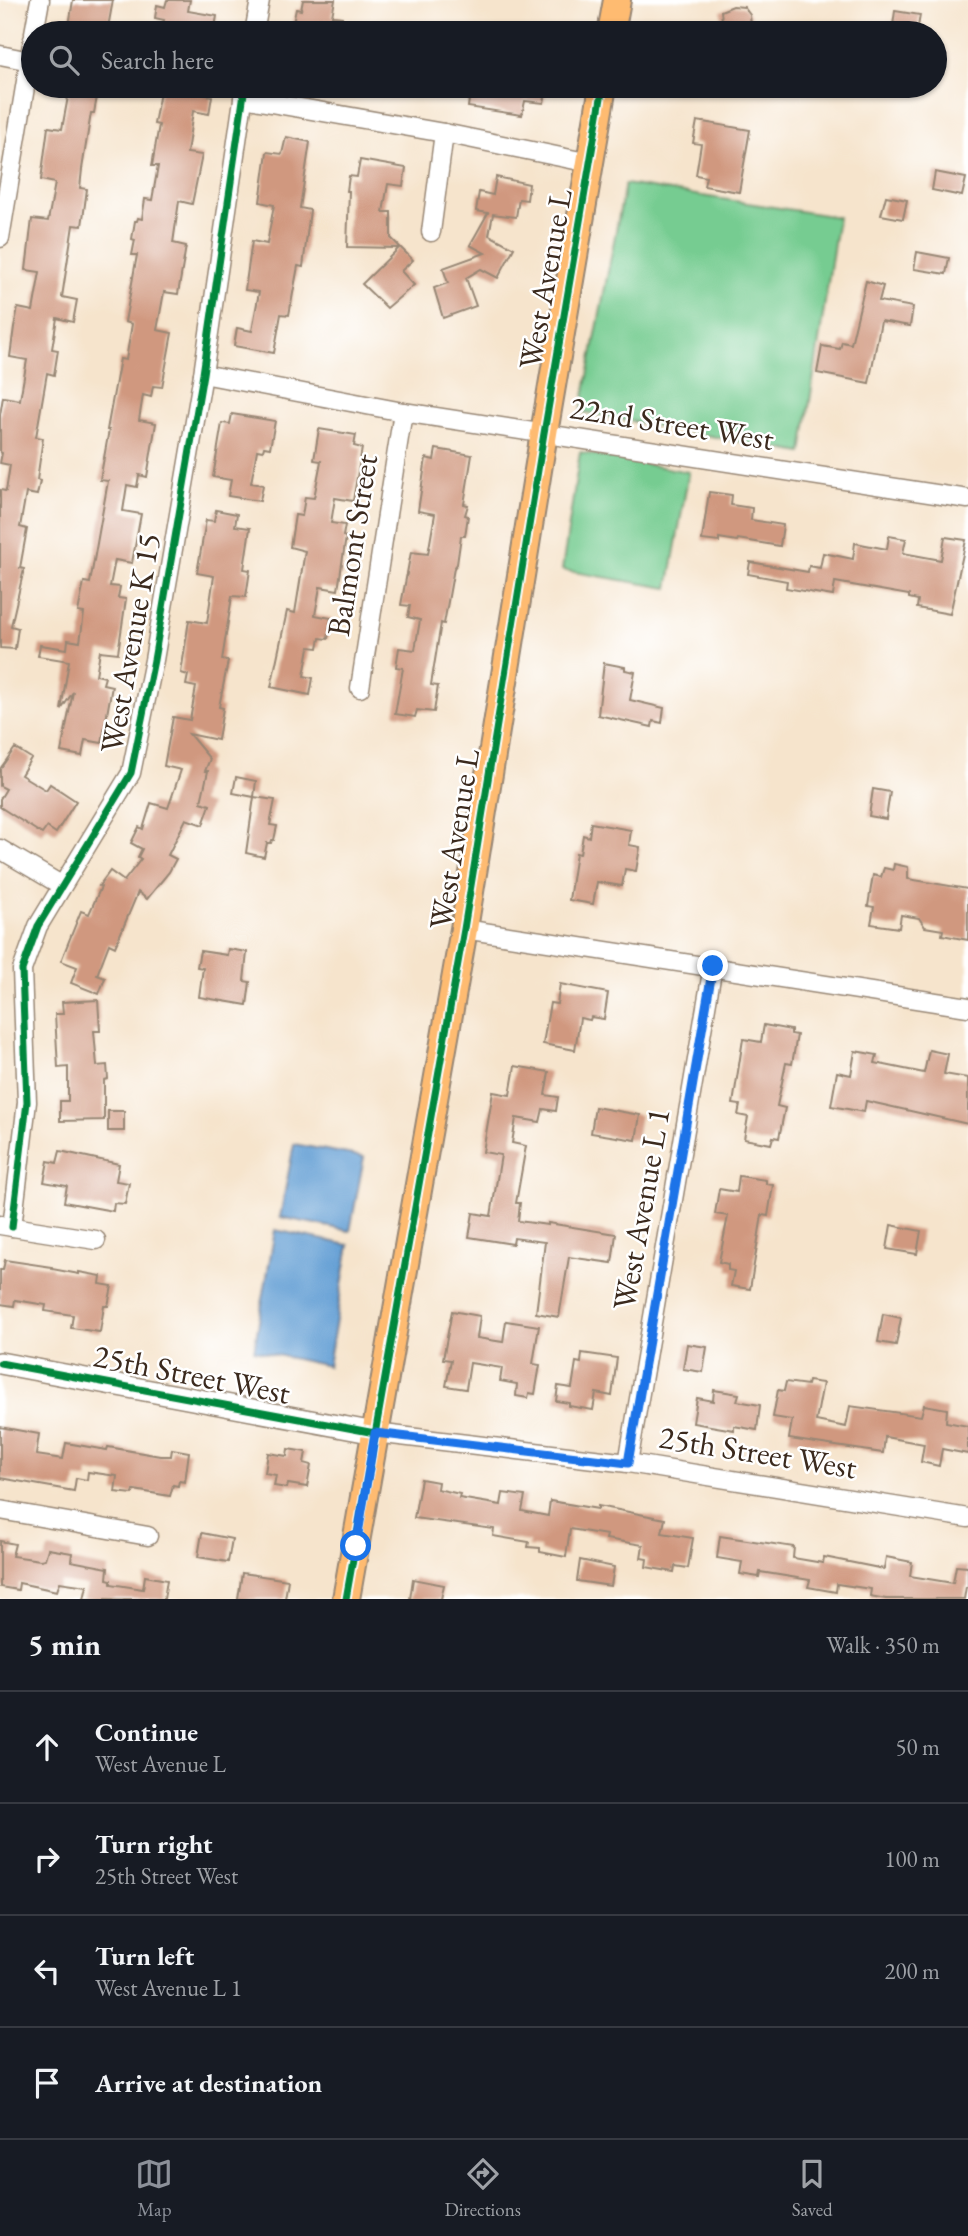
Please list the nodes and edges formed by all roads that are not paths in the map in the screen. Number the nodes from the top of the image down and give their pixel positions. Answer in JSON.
{"nodes":[{"id":1,"x":40,"y":0,"type":"edge"},
{"id":2,"x":260,"y":0,"type":"edge"},
{"id":3,"x":617,"y":0,"type":"edge"},
{"id":4,"x":36,"y":21,"type":"edge"},
{"id":5,"x":256,"y":21,"type":"edge"},
{"id":6,"x":613,"y":21,"type":"edge"},
{"id":7,"x":0,"y":55,"type":"edge"},
{"id":8,"x":21,"y":59,"type":"edge"},
{"id":9,"x":24,"y":98,"type":"edge"},
{"id":10,"x":243,"y":98,"type":"edge"},
{"id":11,"x":273,"y":98,"type":"edge"},
{"id":12,"x":601,"y":98,"type":"edge"},
{"id":13,"x":444,"y":133,"type":"junction"},
{"id":14,"x":590,"y":163,"type":"junction"},
{"id":15,"x":431,"y":232,"type":"dead end"},
{"id":16,"x":0,"y":238,"type":"edge"},
{"id":17,"x":202,"y":374,"type":"junction"},
{"id":18,"x":403,"y":412,"type":"junction"},
{"id":19,"x":544,"y":433,"type":"junction"},
{"id":20,"x":968,"y":499,"type":"edge"},
{"id":21,"x":360,"y":688,"type":"dead end"},
{"id":22,"x":0,"y":849,"type":"edge"},
{"id":23,"x":61,"y":885,"type":"junction"},
{"id":24,"x":464,"y":929,"type":"junction"},
{"id":25,"x":713,"y":966,"type":"junction"},
{"id":26,"x":968,"y":1007,"type":"edge"},
{"id":27,"x":6,"y":1226,"type":"edge"},
{"id":28,"x":96,"y":1240,"type":"dead end"},
{"id":29,"x":0,"y":1363,"type":"edge"},
{"id":30,"x":375,"y":1433,"type":"junction"},
{"id":31,"x":628,"y":1463,"type":"junction"},
{"id":32,"x":0,"y":1510,"type":"edge"},
{"id":33,"x":968,"y":1518,"type":"edge"},
{"id":34,"x":148,"y":1536,"type":"dead end"},
{"id":35,"x":346,"y":1599,"type":"edge"}],
"edges":[{"from":1,"to":4,"type":"street"},
{"from":2,"to":5,"type":"street"},
{"from":3,"to":6,"type":"main road"},
{"from":7,"to":8,"type":"street"},
{"from":9,"to":16,"type":"street"},
{"from":10,"to":17,"type":"street","name":"West Avenue K 15"},
{"from":11,"to":13,"type":"street"},
{"from":12,"to":14,"type":"main road","name":"West Avenue L"},
{"from":13,"to":14,"type":"street"},
{"from":13,"to":15,"type":"street"},
{"from":14,"to":19,"type":"main road","name":"West Avenue L"},
{"from":17,"to":18,"type":"street","name":"22nd Street West"},
{"from":17,"to":23,"type":"street","name":"West Avenue K 15"},
{"from":18,"to":19,"type":"street","name":"22nd Street West"},
{"from":18,"to":21,"type":"street","name":"Balmont Street"},
{"from":19,"to":20,"type":"street","name":"22nd Street West"},
{"from":19,"to":24,"type":"main road","name":"West Avenue L"},
{"from":22,"to":23,"type":"street"},
{"from":23,"to":27,"type":"street","name":"West Avenue K 15"},
{"from":24,"to":25,"type":"street"},
{"from":24,"to":30,"type":"main road","name":"West Avenue L"},
{"from":25,"to":26,"type":"street"},
{"from":25,"to":31,"type":"street","name":"West Avenue L 1"},
{"from":27,"to":28,"type":"street"},
{"from":29,"to":30,"type":"street","name":"25th Street West"},
{"from":30,"to":31,"type":"street","name":"25th Street West"},
{"from":30,"to":35,"type":"main road","name":"West Avenue L"},
{"from":31,"to":33,"type":"street","name":"25th Street West"},
{"from":32,"to":34,"type":"street"}]}
